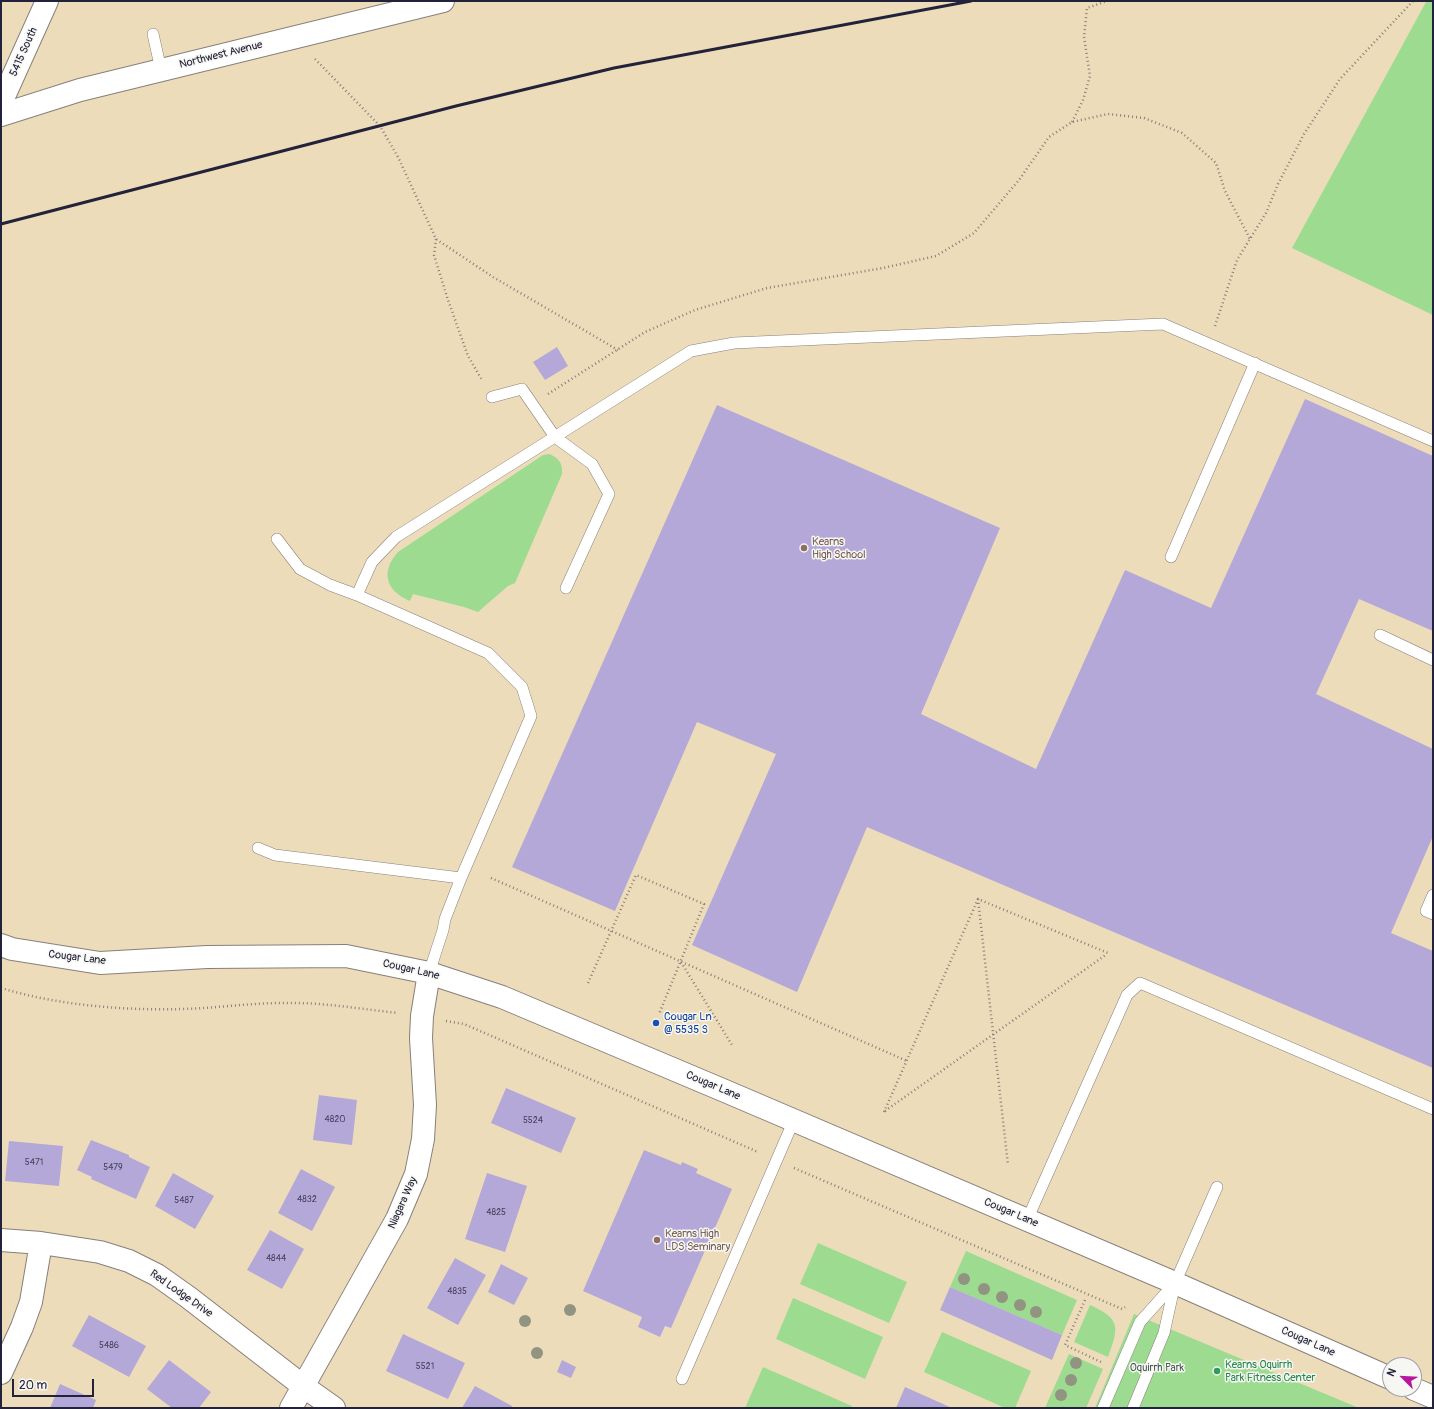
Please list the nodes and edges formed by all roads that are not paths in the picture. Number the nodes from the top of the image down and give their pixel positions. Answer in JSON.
{"nodes":[{"id":1,"x":47,"y":1,"type":"edge"},
{"id":2,"x":443,"y":1,"type":"edge"},
{"id":3,"x":153,"y":34,"type":"dead end"},
{"id":4,"x":160,"y":70,"type":"junction"},
{"id":5,"x":1,"y":103,"type":"edge"},
{"id":6,"x":1,"y":115,"type":"edge"},
{"id":7,"x":1255,"y":363,"type":"junction"},
{"id":8,"x":492,"y":397,"type":"road end"},
{"id":9,"x":555,"y":437,"type":"junction"},
{"id":10,"x":1433,"y":441,"type":"edge"},
{"id":11,"x":277,"y":539,"type":"dead end"},
{"id":12,"x":1171,"y":557,"type":"dead end"},
{"id":13,"x":566,"y":588,"type":"dead end"},
{"id":14,"x":357,"y":595,"type":"junction"},
{"id":15,"x":1380,"y":635,"type":"dead end"},
{"id":16,"x":1433,"y":660,"type":"edge"},
{"id":17,"x":258,"y":848,"type":"dead end"},
{"id":18,"x":461,"y":878,"type":"junction"},
{"id":19,"x":1433,"y":895,"type":"edge"},
{"id":20,"x":1433,"y":914,"type":"edge"},
{"id":21,"x":1,"y":945,"type":"edge"},
{"id":22,"x":430,"y":973,"type":"junction"},
{"id":23,"x":1433,"y":1109,"type":"edge"},
{"id":24,"x":794,"y":1120,"type":"junction"},
{"id":25,"x":1217,"y":1187,"type":"dead end"},
{"id":26,"x":1027,"y":1220,"type":"junction"},
{"id":27,"x":1,"y":1240,"type":"edge"},
{"id":28,"x":41,"y":1244,"type":"junction"},
{"id":29,"x":1175,"y":1283,"type":"junction"},
{"id":30,"x":1,"y":1373,"type":"edge"},
{"id":31,"x":1382,"y":1374,"type":"edge"},
{"id":32,"x":682,"y":1379,"type":"dead end"},
{"id":33,"x":303,"y":1386,"type":"junction"},
{"id":34,"x":1422,"y":1392,"type":"edge"},
{"id":35,"x":1433,"y":1397,"type":"edge"},
{"id":36,"x":291,"y":1408,"type":"edge"},
{"id":37,"x":334,"y":1408,"type":"edge"},
{"id":38,"x":1103,"y":1408,"type":"edge"},
{"id":39,"x":1133,"y":1408,"type":"edge"}],
"edges":[{"from":1,"to":5,"type":"main road","name":"5415 South"},
{"from":2,"to":4,"type":"main road","name":"Northwest Avenue"},
{"from":3,"to":4,"type":"lane"},
{"from":4,"to":6,"type":"main road","name":"Northwest Avenue"},
{"from":7,"to":9,"type":"lane"},
{"from":7,"to":10,"type":"lane"},
{"from":7,"to":12,"type":"lane"},
{"from":8,"to":9,"type":"lane"},
{"from":9,"to":13,"type":"lane"},
{"from":9,"to":14,"type":"lane"},
{"from":11,"to":14,"type":"lane"},
{"from":14,"to":18,"type":"lane"},
{"from":15,"to":16,"type":"lane"},
{"from":17,"to":18,"type":"lane"},
{"from":18,"to":22,"type":"lane"},
{"from":19,"to":20,"type":"lane"},
{"from":21,"to":22,"type":"main road","name":"Cougar Lane"},
{"from":22,"to":24,"type":"main road","name":"Cougar Lane"},
{"from":22,"to":33,"type":"main road","name":"Niagara Way"},
{"from":23,"to":26,"type":"lane"},
{"from":24,"to":26,"type":"main road","name":"Cougar Lane"},
{"from":24,"to":32,"type":"lane"},
{"from":25,"to":29,"type":"lane"},
{"from":26,"to":29,"type":"main road","name":"Cougar Lane"},
{"from":27,"to":28,"type":"main road","name":"Red Lodge Drive"},
{"from":28,"to":30,"type":"main road"},
{"from":28,"to":33,"type":"main road","name":"Red Lodge Drive"},
{"from":29,"to":31,"type":"main road","name":"Cougar Lane"},
{"from":29,"to":38,"type":"lane"},
{"from":29,"to":39,"type":"lane"},
{"from":33,"to":36,"type":"main road","name":"Niagara Way"},
{"from":33,"to":37,"type":"main road","name":"Red Lodge Drive"},
{"from":34,"to":35,"type":"main road"}]}
